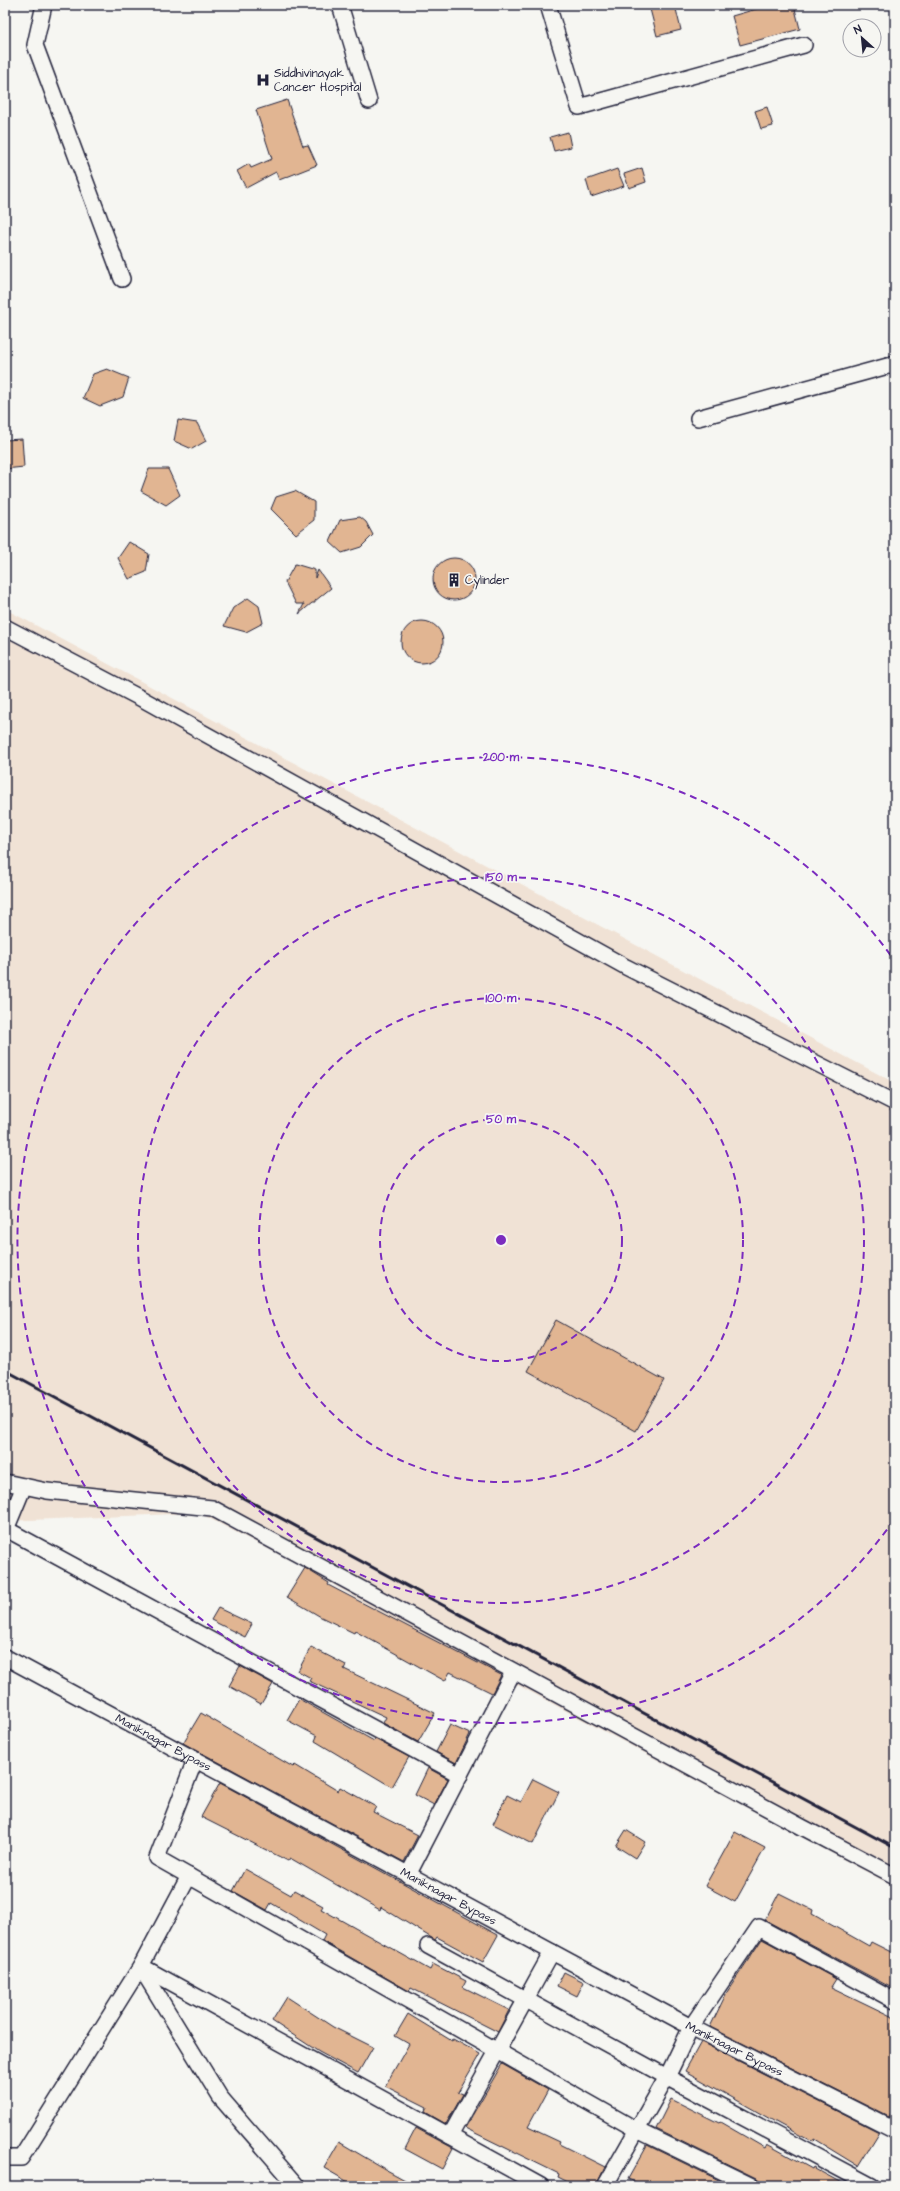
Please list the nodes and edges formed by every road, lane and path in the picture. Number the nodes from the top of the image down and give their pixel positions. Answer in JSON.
{"nodes":[{"id":1,"x":44,"y":5,"type":"edge"},
{"id":2,"x":340,"y":5,"type":"edge"},
{"id":3,"x":548,"y":5,"type":"edge"},
{"id":4,"x":804,"y":45,"type":"dead end"},
{"id":5,"x":369,"y":101,"type":"dead end"},
{"id":6,"x":122,"y":279,"type":"dead end"},
{"id":7,"x":895,"y":364,"type":"edge"},
{"id":8,"x":698,"y":418,"type":"dead end"},
{"id":9,"x":5,"y":627,"type":"edge"},
{"id":10,"x":895,"y":1103,"type":"edge"},
{"id":11,"x":5,"y":1482,"type":"edge"},
{"id":12,"x":24,"y":1486,"type":"junction"},
{"id":13,"x":6,"y":1530,"type":"edge"},
{"id":14,"x":5,"y":1657,"type":"edge"},
{"id":15,"x":513,"y":1672,"type":"junction"},
{"id":16,"x":195,"y":1760,"type":"junction"},
{"id":17,"x":460,"y":1775,"type":"junction"},
{"id":18,"x":408,"y":1875,"type":"junction"},
{"id":19,"x":189,"y":1876,"type":"junction"},
{"id":20,"x":895,"y":1876,"type":"edge"},
{"id":21,"x":428,"y":1946,"type":"dead end"},
{"id":22,"x":552,"y":1952,"type":"junction"},
{"id":23,"x":141,"y":1966,"type":"junction"},
{"id":24,"x":526,"y":1999,"type":"junction"},
{"id":25,"x":895,"y":2002,"type":"edge"},
{"id":26,"x":691,"y":2027,"type":"junction"},
{"id":27,"x":498,"y":2050,"type":"junction"},
{"id":28,"x":667,"y":2077,"type":"junction"},
{"id":29,"x":637,"y":2130,"type":"junction"},
{"id":30,"x":895,"y":2130,"type":"edge"},
{"id":31,"x":450,"y":2136,"type":"junction"},
{"id":32,"x":7,"y":2161,"type":"edge"},
{"id":33,"x":297,"y":2186,"type":"edge"},
{"id":34,"x":541,"y":2186,"type":"edge"},
{"id":35,"x":605,"y":2186,"type":"edge"},
{"id":36,"x":752,"y":2186,"type":"edge"},
{"id":37,"x":872,"y":2186,"type":"edge"}],
"edges":[{"from":1,"to":6,"type":"street"},
{"from":2,"to":5,"type":"street"},
{"from":3,"to":4,"type":"street"},
{"from":7,"to":8,"type":"street"},
{"from":9,"to":10,"type":"street"},
{"from":11,"to":12,"type":"street"},
{"from":12,"to":13,"type":"street"},
{"from":12,"to":15,"type":"street"},
{"from":13,"to":17,"type":"street"},
{"from":14,"to":16,"type":"street","name":"Maniknagar Bypass"},
{"from":15,"to":17,"type":"street"},
{"from":15,"to":20,"type":"street"},
{"from":16,"to":18,"type":"street","name":"Maniknagar Bypass"},
{"from":16,"to":19,"type":"street"},
{"from":17,"to":18,"type":"street"},
{"from":18,"to":22,"type":"street","name":"Maniknagar Bypass"},
{"from":19,"to":23,"type":"street"},
{"from":19,"to":27,"type":"street"},
{"from":21,"to":24,"type":"street"},
{"from":22,"to":24,"type":"street"},
{"from":22,"to":26,"type":"street","name":"Maniknagar Bypass"},
{"from":23,"to":31,"type":"street"},
{"from":23,"to":32,"type":"street"},
{"from":23,"to":33,"type":"street"},
{"from":24,"to":27,"type":"street"},
{"from":24,"to":28,"type":"street"},
{"from":25,"to":26,"type":"street"},
{"from":26,"to":28,"type":"street"},
{"from":26,"to":30,"type":"street","name":"Maniknagar Bypass"},
{"from":27,"to":29,"type":"street"},
{"from":27,"to":31,"type":"street"},
{"from":28,"to":29,"type":"street"},
{"from":28,"to":37,"type":"street"},
{"from":29,"to":35,"type":"street"},
{"from":29,"to":36,"type":"street"},
{"from":31,"to":34,"type":"street"}]}
